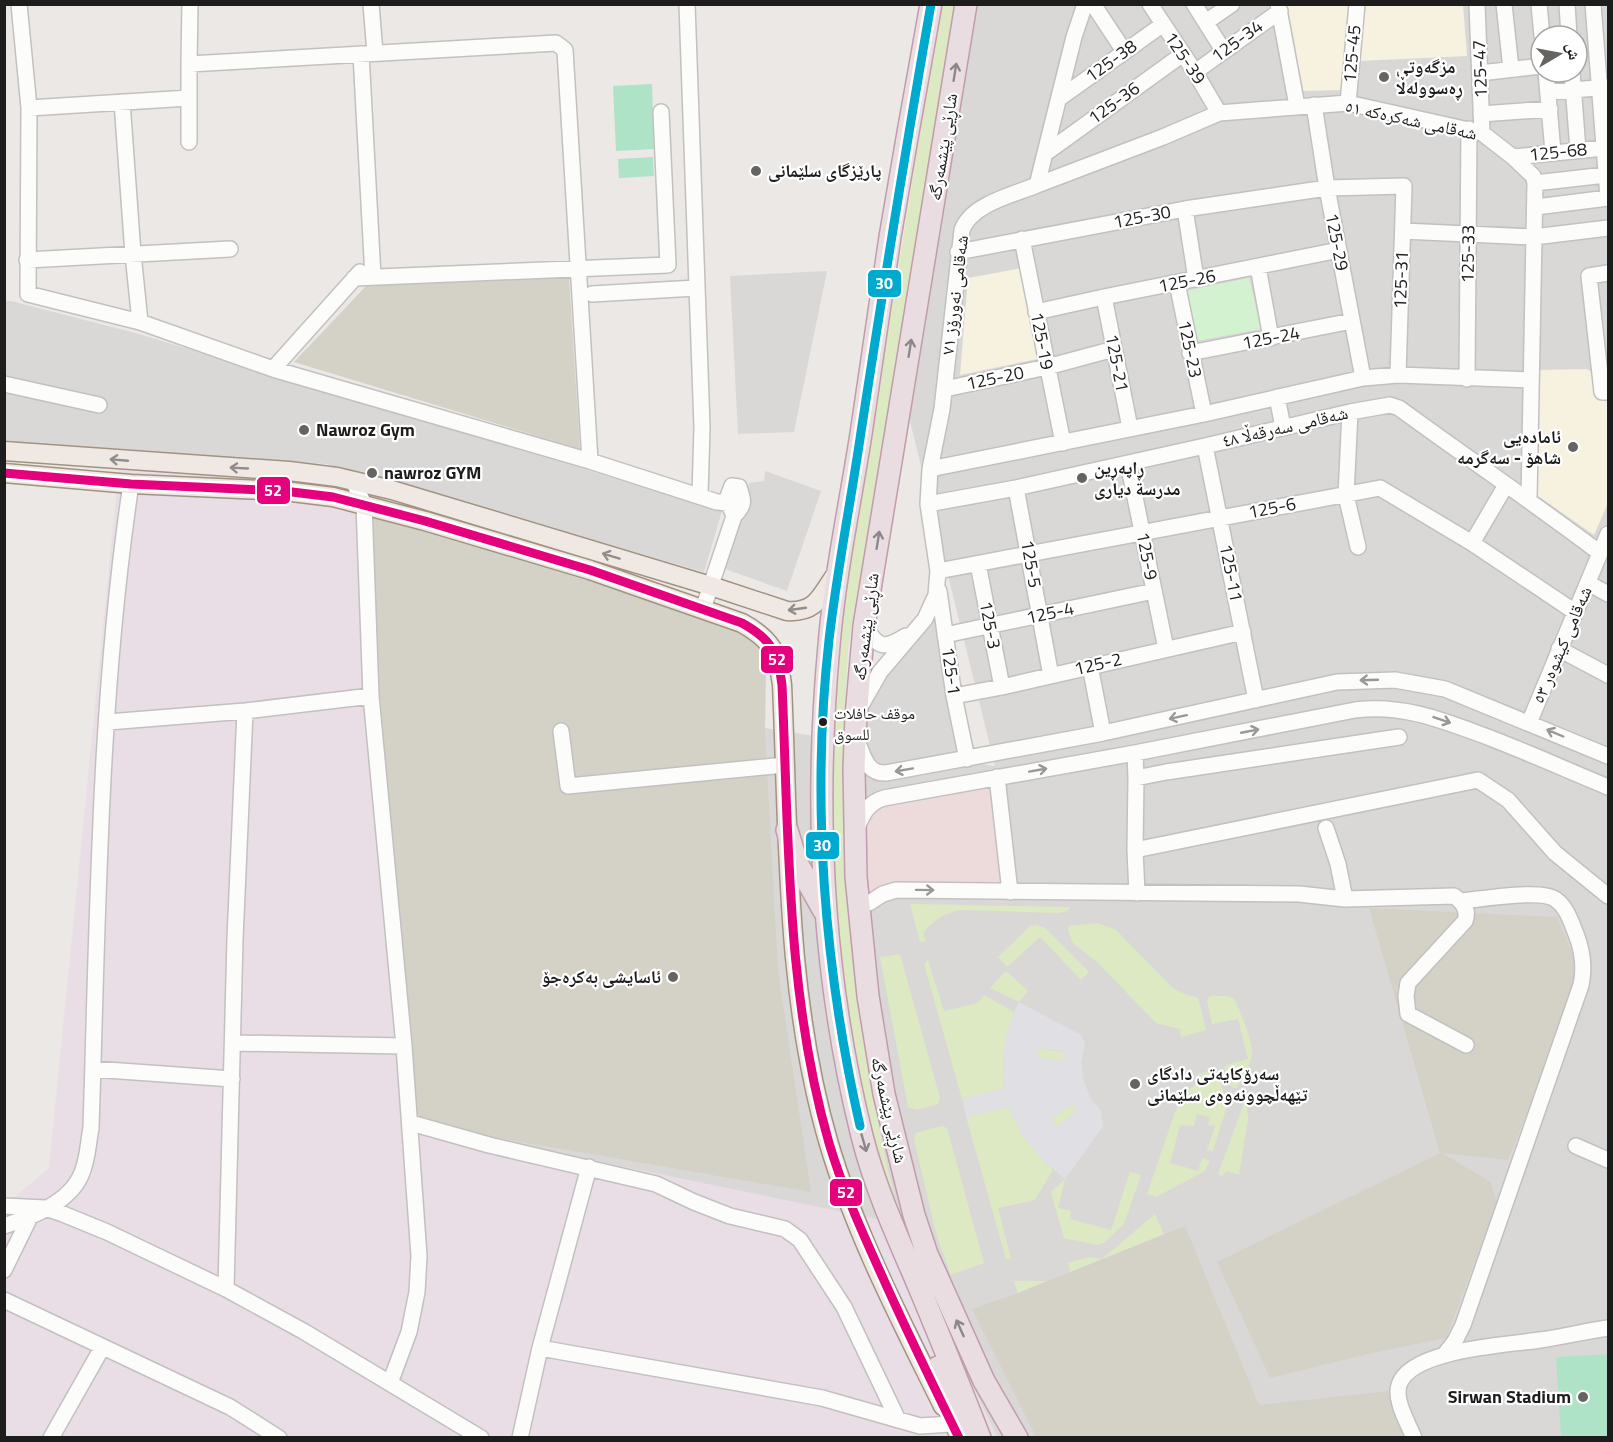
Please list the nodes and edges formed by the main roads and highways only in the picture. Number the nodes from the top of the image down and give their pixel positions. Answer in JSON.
{"nodes":[{"id":1,"x":925,"y":4,"type":"edge"},
{"id":2,"x":931,"y":4,"type":"edge"},
{"id":3,"x":966,"y":4,"type":"edge"},
{"id":4,"x":972,"y":4,"type":"edge"},
{"id":5,"x":925,"y":39,"type":"junction"},
{"id":6,"x":959,"y":46,"type":"junction"},
{"id":7,"x":4,"y":451,"type":"edge"},
{"id":8,"x":4,"y":473,"type":"edge"},
{"id":9,"x":345,"y":479,"type":"junction"},
{"id":10,"x":398,"y":492,"type":"junction"},
{"id":11,"x":333,"y":497,"type":"junction"},
{"id":12,"x":396,"y":513,"type":"junction"},
{"id":13,"x":838,"y":572,"type":"junction"},
{"id":14,"x":859,"y":824,"type":"junction"},
{"id":15,"x":787,"y":830,"type":"junction"},
{"id":16,"x":828,"y":923,"type":"junction"},
{"id":17,"x":914,"y":1215,"type":"junction"},
{"id":18,"x":890,"y":1218,"type":"junction"},
{"id":19,"x":943,"y":1344,"type":"junction"},
{"id":20,"x":984,"y":1381,"type":"junction"},
{"id":21,"x":958,"y":1433,"type":"edge"},
{"id":22,"x":980,"y":1437,"type":"edge"},
{"id":23,"x":988,"y":1437,"type":"edge"},
{"id":24,"x":1008,"y":1437,"type":"edge"},
{"id":25,"x":1017,"y":1437,"type":"edge"}],
"edges":[{"from":1,"to":5,"type":"highway"},
{"from":2,"to":5,"type":"highway","name":"شاڕێی پێشمەرگە"},
{"from":3,"to":6,"type":"highway","name":"شاڕێی پێشمەرگە"},
{"from":4,"to":6,"type":"highway"},
{"from":5,"to":13,"type":"highway","name":"شاڕێی پێشمەرگە"},
{"from":14,"to":6,"type":"highway","name":"شاڕێی پێشمەرگە","one_way":true},
{"from":9,"to":7,"type":"main road","one_way":true},
{"from":8,"to":11,"type":"main road"},
{"from":9,"to":10,"type":"main road"},
{"from":9,"to":11,"type":"main road"},
{"from":10,"to":12,"type":"main road"},
{"from":13,"to":10,"type":"main road","one_way":true},
{"from":11,"to":12,"type":"main road"},
{"from":12,"to":15,"type":"main road"},
{"from":13,"to":16,"type":"highway","name":"شاڕێی پێشمەرگە"},
{"from":14,"to":17,"type":"highway"},
{"from":14,"to":17,"type":"highway","name":"شاڕێی پێشمەرگە"},
{"from":15,"to":16,"type":"highway"},
{"from":15,"to":21,"type":"main road"},
{"from":16,"to":18,"type":"highway","name":"شاڕێی پێشمەرگە","one_way":true},
{"from":20,"to":17,"type":"highway","name":"شاڕێی پێشمەرگە","one_way":true},
{"from":18,"to":19,"type":"highway","name":"شاڕێی پێشمەرگە"},
{"from":18,"to":21,"type":"highway"},
{"from":19,"to":22,"type":"highway","name":"شاڕێی پێشمەرگە"},
{"from":19,"to":23,"type":"main road"},
{"from":20,"to":24,"type":"main road"},
{"from":20,"to":25,"type":"highway","name":"شاڕێی پێشمەرگە"}]}
